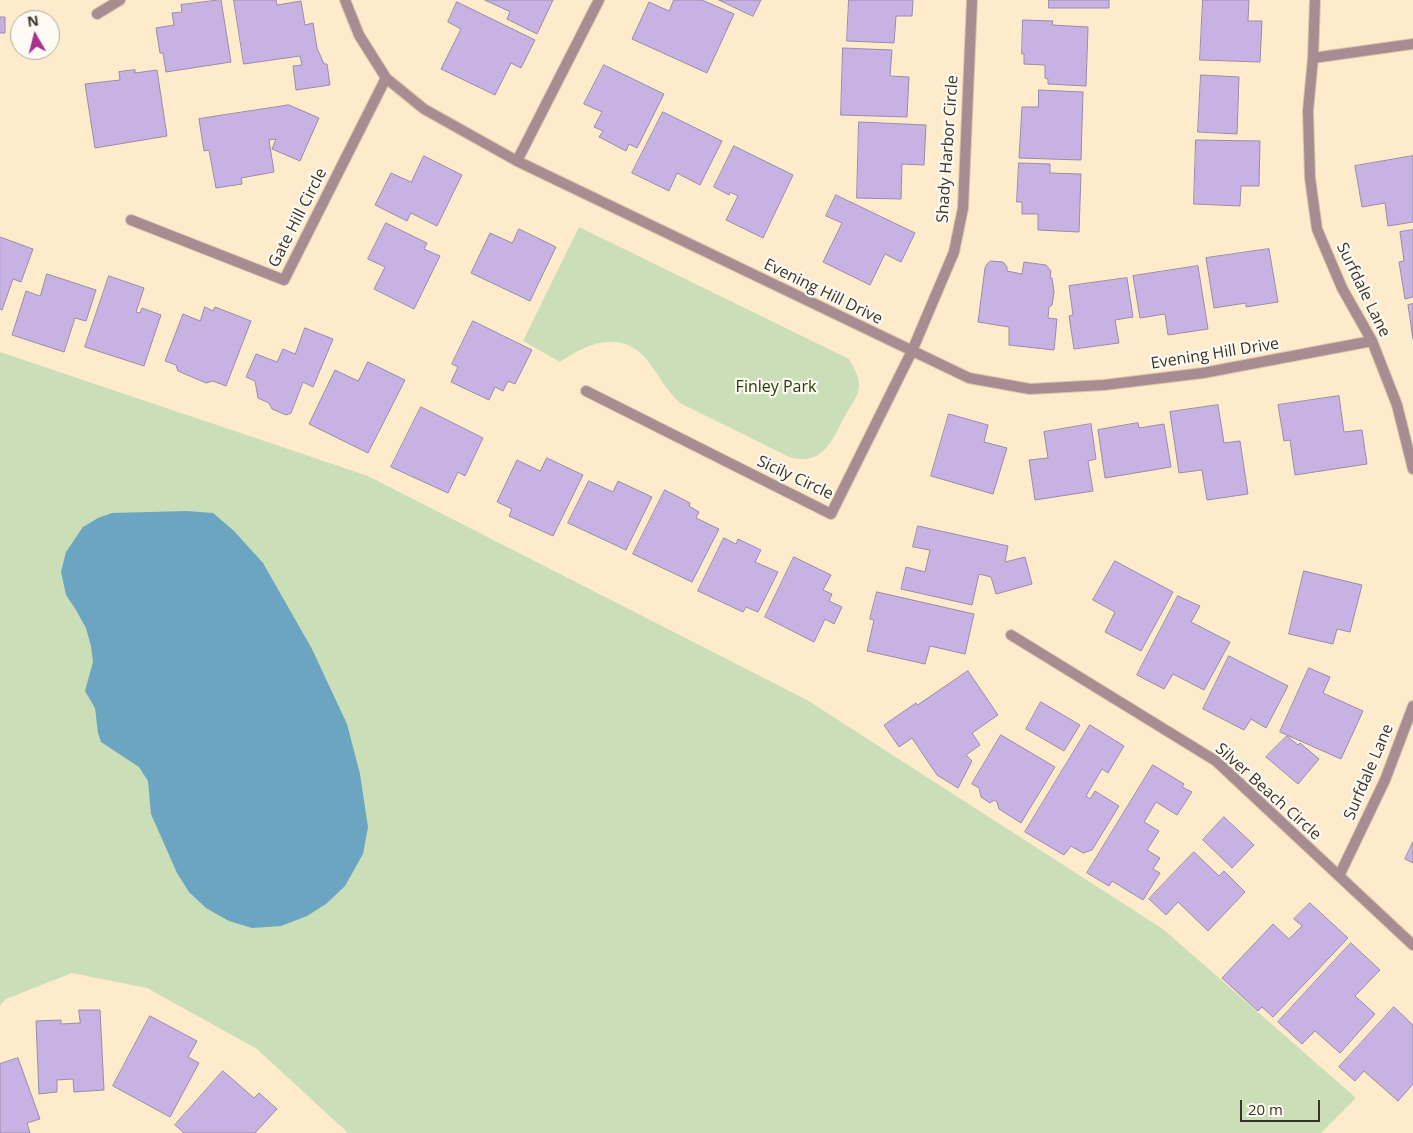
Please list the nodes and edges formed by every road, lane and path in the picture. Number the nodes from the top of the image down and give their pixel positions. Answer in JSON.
{"nodes":[{"id":1,"x":120,"y":0,"type":"edge"},
{"id":2,"x":345,"y":0,"type":"edge"},
{"id":3,"x":600,"y":0,"type":"edge"},
{"id":4,"x":972,"y":0,"type":"edge"},
{"id":5,"x":1315,"y":0,"type":"edge"},
{"id":6,"x":97,"y":14,"type":"dead end"},
{"id":7,"x":1413,"y":44,"type":"edge"},
{"id":8,"x":1313,"y":58,"type":"junction"},
{"id":9,"x":386,"y":78,"type":"junction"},
{"id":10,"x":517,"y":161,"type":"junction"},
{"id":11,"x":131,"y":220,"type":"dead end"},
{"id":12,"x":1372,"y":341,"type":"junction"},
{"id":13,"x":912,"y":351,"type":"junction"},
{"id":14,"x":586,"y":391,"type":"dead end"},
{"id":15,"x":1413,"y":469,"type":"edge"},
{"id":16,"x":1012,"y":635,"type":"dead end"},
{"id":17,"x":1413,"y":706,"type":"edge"},
{"id":18,"x":1339,"y":876,"type":"junction"},
{"id":19,"x":1413,"y":945,"type":"edge"}],
"edges":[{"from":1,"to":6,"type":"street"},
{"from":2,"to":9,"type":"street","name":"Evening Hill Drive"},
{"from":3,"to":10,"type":"street"},
{"from":4,"to":13,"type":"street","name":"Shady Harbor Circle"},
{"from":5,"to":8,"type":"street","name":"Surfdale Lane"},
{"from":7,"to":8,"type":"street"},
{"from":8,"to":12,"type":"street","name":"Surfdale Lane"},
{"from":9,"to":10,"type":"street","name":"Evening Hill Drive"},
{"from":9,"to":11,"type":"street","name":"Gate Hill Circle"},
{"from":10,"to":13,"type":"street","name":"Evening Hill Drive"},
{"from":12,"to":13,"type":"street","name":"Evening Hill Drive"},
{"from":12,"to":15,"type":"street","name":"Surfdale Lane"},
{"from":13,"to":14,"type":"street","name":"Sicily Circle"},
{"from":16,"to":18,"type":"street","name":"Silver Beach Circle"},
{"from":17,"to":18,"type":"street","name":"Surfdale Lane"},
{"from":18,"to":19,"type":"street","name":"Silver Beach Circle"}]}
